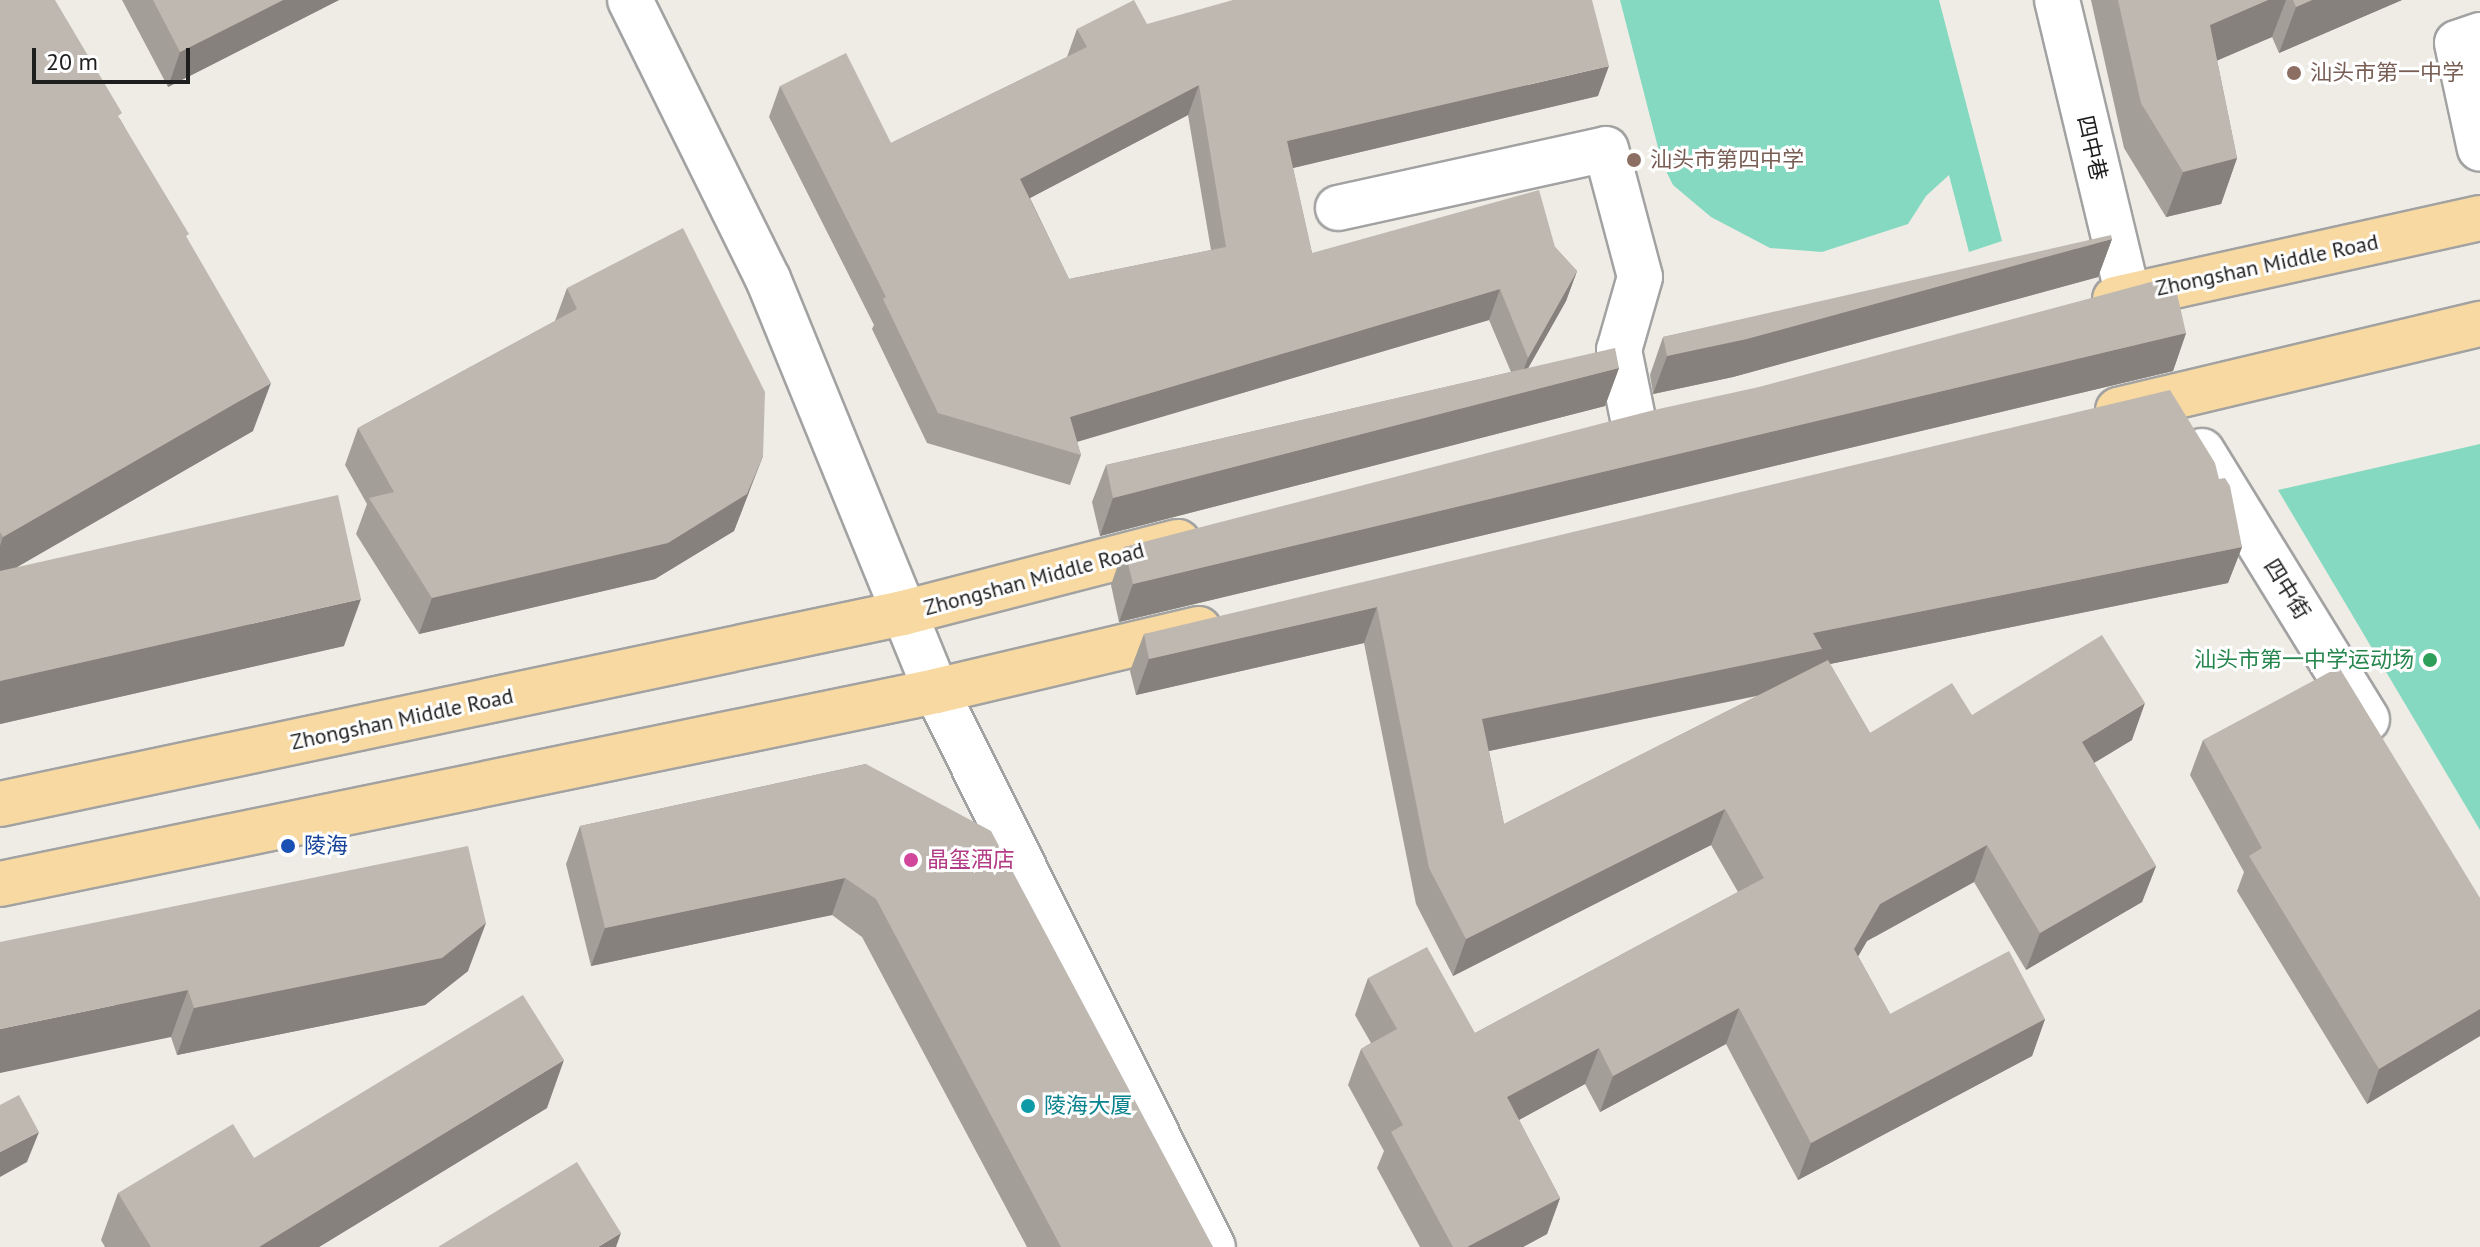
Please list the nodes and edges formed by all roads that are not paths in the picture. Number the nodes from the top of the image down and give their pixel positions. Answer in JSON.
{"nodes":[{"id":1,"x":630,"y":0,"type":"edge"},
{"id":2,"x":2057,"y":0,"type":"edge"},
{"id":3,"x":2480,"y":35,"type":"edge"},
{"id":4,"x":2480,"y":149,"type":"edge"},
{"id":5,"x":1338,"y":208,"type":"dead end"},
{"id":6,"x":2480,"y":218,"type":"edge"},
{"id":7,"x":2128,"y":295,"type":"junction"},
{"id":8,"x":2083,"y":307,"type":"edge"},
{"id":9,"x":2480,"y":324,"type":"edge"},
{"id":10,"x":2169,"y":398,"type":"junction"},
{"id":11,"x":1679,"y":414,"type":"edge"},
{"id":12,"x":2077,"y":420,"type":"edge"},
{"id":13,"x":1634,"y":424,"type":"junction"},
{"id":14,"x":1588,"y":435,"type":"edge"},
{"id":15,"x":1223,"y":530,"type":"edge"},
{"id":16,"x":903,"y":613,"type":"junction"},
{"id":17,"x":1244,"y":618,"type":"edge"},
{"id":18,"x":936,"y":691,"type":"junction"},
{"id":19,"x":2390,"y":757,"type":"edge"},
{"id":20,"x":0,"y":804,"type":"edge"},
{"id":21,"x":0,"y":884,"type":"edge"},
{"id":22,"x":1213,"y":1247,"type":"edge"}],
"edges":[{"from":1,"to":16,"type":"street"},
{"from":2,"to":7,"type":"street","name":"四中巷"},
{"from":3,"to":4,"type":"street"},
{"from":5,"to":13,"type":"street"},
{"from":6,"to":7,"type":"main road","name":"Zhongshan Middle Road"},
{"from":7,"to":8,"type":"main road","name":"Zhongshan Middle Road"},
{"from":9,"to":10,"type":"main road"},
{"from":10,"to":12,"type":"main road"},
{"from":10,"to":19,"type":"street","name":"四中街"},
{"from":11,"to":13,"type":"main road"},
{"from":13,"to":14,"type":"main road"},
{"from":15,"to":16,"type":"main road","name":"Zhongshan Middle Road"},
{"from":16,"to":18,"type":"street"},
{"from":16,"to":20,"type":"main road","name":"Zhongshan Middle Road"},
{"from":17,"to":18,"type":"main road"},
{"from":18,"to":21,"type":"main road"},
{"from":18,"to":22,"type":"street"}]}
